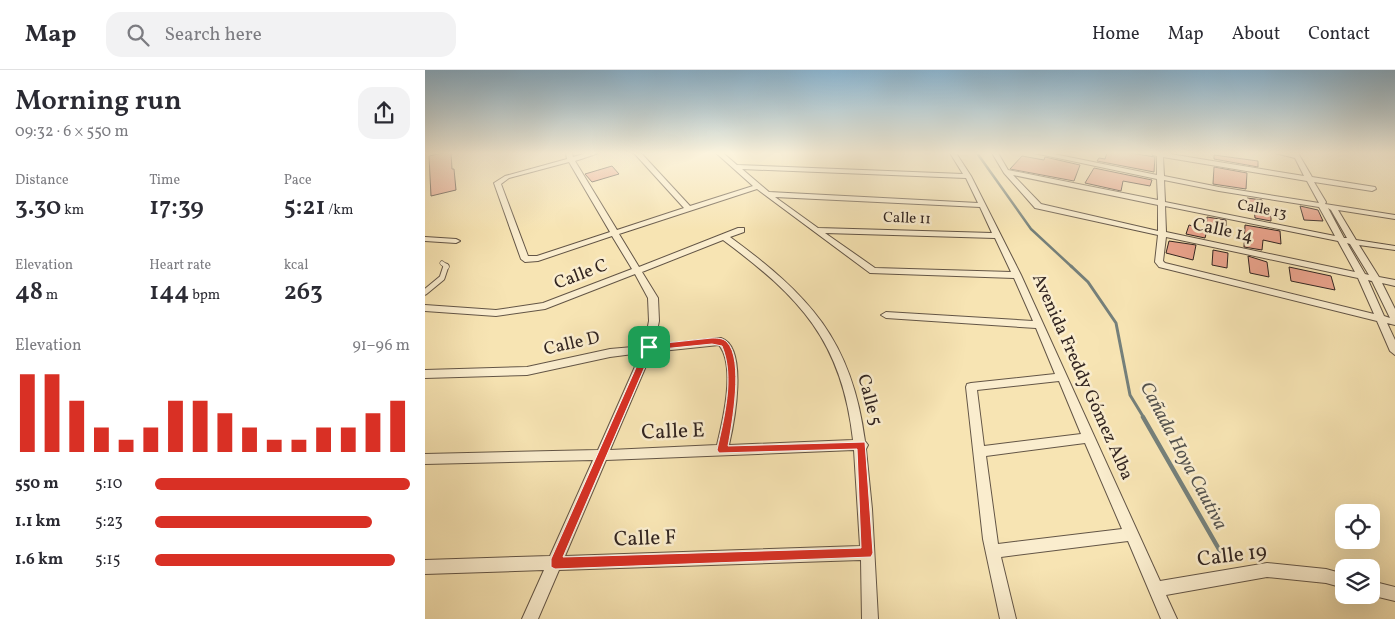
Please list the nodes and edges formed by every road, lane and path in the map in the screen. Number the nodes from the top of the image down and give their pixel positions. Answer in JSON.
{"nodes":[{"id":1,"x":1161,"y":178,"type":"edge"},
{"id":2,"x":502,"y":179,"type":"edge"},
{"id":3,"x":583,"y":179,"type":"edge"},
{"id":4,"x":660,"y":179,"type":"edge"},
{"id":5,"x":748,"y":179,"type":"edge"},
{"id":6,"x":969,"y":179,"type":"edge"},
{"id":7,"x":1012,"y":179,"type":"edge"},
{"id":8,"x":1039,"y":179,"type":"edge"},
{"id":9,"x":1165,"y":179,"type":"edge"},
{"id":10,"x":1303,"y":179,"type":"edge"},
{"id":11,"x":1311,"y":180,"type":"junction"},
{"id":12,"x":757,"y":187,"type":"junction"},
{"id":13,"x":1372,"y":189,"type":"dead end"},
{"id":14,"x":767,"y":194,"type":"junction"},
{"id":15,"x":1161,"y":203,"type":"junction"},
{"id":16,"x":981,"y":205,"type":"junction"},
{"id":17,"x":1322,"y":205,"type":"junction"},
{"id":18,"x":689,"y":209,"type":"junction"},
{"id":19,"x":1334,"y":209,"type":"junction"},
{"id":20,"x":1395,"y":217,"type":"edge"},
{"id":21,"x":741,"y":230,"type":"dead end"},
{"id":22,"x":816,"y":230,"type":"junction"},
{"id":23,"x":615,"y":234,"type":"junction"},
{"id":24,"x":1161,"y":234,"type":"junction"},
{"id":25,"x":997,"y":236,"type":"junction"},
{"id":26,"x":725,"y":237,"type":"junction"},
{"id":27,"x":425,"y":239,"type":"edge"},
{"id":28,"x":1341,"y":240,"type":"junction"},
{"id":29,"x":456,"y":241,"type":"dead end"},
{"id":30,"x":1354,"y":242,"type":"junction"},
{"id":31,"x":1395,"y":248,"type":"edge"},
{"id":32,"x":442,"y":263,"type":"dead end"},
{"id":33,"x":638,"y":270,"type":"junction"},
{"id":34,"x":1017,"y":275,"type":"junction"},
{"id":35,"x":1362,"y":277,"type":"junction"},
{"id":36,"x":1376,"y":280,"type":"junction"},
{"id":37,"x":1395,"y":283,"type":"edge"},
{"id":38,"x":425,"y":292,"type":"edge"},
{"id":39,"x":425,"y":308,"type":"edge"},
{"id":40,"x":886,"y":315,"type":"dead end"},
{"id":41,"x":1395,"y":318,"type":"edge"},
{"id":42,"x":1382,"y":320,"type":"junction"},
{"id":43,"x":1395,"y":322,"type":"edge"},
{"id":44,"x":1038,"y":325,"type":"junction"},
{"id":45,"x":649,"y":347,"type":"junction"},
{"id":46,"x":1395,"y":351,"type":"edge"},
{"id":47,"x":427,"y":371,"type":"edge"},
{"id":48,"x":1061,"y":377,"type":"junction"},
{"id":49,"x":1087,"y":438,"type":"junction"},
{"id":50,"x":862,"y":445,"type":"junction"},
{"id":51,"x":722,"y":450,"type":"junction"},
{"id":52,"x":978,"y":452,"type":"junction"},
{"id":53,"x":602,"y":455,"type":"junction"},
{"id":54,"x":425,"y":459,"type":"edge"},
{"id":55,"x":1131,"y":534,"type":"junction"},
{"id":56,"x":993,"y":551,"type":"junction"},
{"id":57,"x":867,"y":553,"type":"junction"},
{"id":58,"x":555,"y":563,"type":"junction"},
{"id":59,"x":425,"y":567,"type":"edge"},
{"id":60,"x":1335,"y":578,"type":"edge"},
{"id":61,"x":1156,"y":589,"type":"junction"},
{"id":62,"x":1380,"y":590,"type":"edge"},
{"id":63,"x":1395,"y":594,"type":"edge"},
{"id":64,"x":530,"y":619,"type":"edge"},
{"id":65,"x":870,"y":619,"type":"edge"},
{"id":66,"x":1008,"y":619,"type":"edge"},
{"id":67,"x":1169,"y":619,"type":"edge"}],
"edges":[{"from":1,"to":15,"type":"street"},
{"from":2,"to":23,"type":"street"},
{"from":3,"to":23,"type":"street"},
{"from":4,"to":18,"type":"street"},
{"from":5,"to":12,"type":"street"},
{"from":6,"to":16,"type":"street","name":"Avenida Freddy Gómez Alba"},
{"from":7,"to":24,"type":"street","name":"Calle 14"},
{"from":8,"to":15,"type":"street","name":"Calle 13"},
{"from":9,"to":17,"type":"street"},
{"from":10,"to":11,"type":"street"},
{"from":11,"to":13,"type":"street"},
{"from":11,"to":17,"type":"street"},
{"from":12,"to":14,"type":"street"},
{"from":12,"to":18,"type":"street"},
{"from":14,"to":16,"type":"street"},
{"from":14,"to":22,"type":"street"},
{"from":15,"to":24,"type":"street"},
{"from":15,"to":28,"type":"street","name":"Calle 13"},
{"from":16,"to":25,"type":"street","name":"Avenida Freddy Gómez Alba"},
{"from":17,"to":19,"type":"street"},
{"from":17,"to":28,"type":"street"},
{"from":18,"to":23,"type":"street"},
{"from":19,"to":20,"type":"street"},
{"from":19,"to":30,"type":"street"},
{"from":21,"to":26,"type":"street","name":"Calle C"},
{"from":22,"to":25,"type":"street","name":"Calle 11"},
{"from":22,"to":34,"type":"street"},
{"from":23,"to":33,"type":"street"},
{"from":24,"to":35,"type":"street","name":"Calle 14"},
{"from":24,"to":42,"type":"street"},
{"from":25,"to":34,"type":"street","name":"Avenida Freddy Gómez Alba"},
{"from":26,"to":33,"type":"street","name":"Calle C"},
{"from":26,"to":50,"type":"street","name":"Calle 5"},
{"from":27,"to":29,"type":"street"},
{"from":28,"to":30,"type":"street","name":"Calle 13"},
{"from":28,"to":35,"type":"street"},
{"from":30,"to":31,"type":"street","name":"Calle 13"},
{"from":30,"to":36,"type":"street"},
{"from":32,"to":38,"type":"lane"},
{"from":33,"to":39,"type":"street","name":"Calle C"},
{"from":33,"to":45,"type":"street"},
{"from":34,"to":44,"type":"street","name":"Avenida Freddy Gómez Alba"},
{"from":35,"to":36,"type":"street","name":"Calle 14"},
{"from":35,"to":42,"type":"street"},
{"from":36,"to":37,"type":"street","name":"Calle 14"},
{"from":36,"to":41,"type":"street"},
{"from":40,"to":44,"type":"street"},
{"from":42,"to":43,"type":"street"},
{"from":42,"to":46,"type":"street"},
{"from":44,"to":48,"type":"street","name":"Avenida Freddy Gómez Alba"},
{"from":45,"to":47,"type":"street","name":"Calle D"},
{"from":45,"to":51,"type":"street","name":"Calle D"},
{"from":45,"to":53,"type":"street"},
{"from":48,"to":49,"type":"street","name":"Avenida Freddy Gómez Alba"},
{"from":48,"to":52,"type":"street"},
{"from":49,"to":52,"type":"street"},
{"from":49,"to":55,"type":"street","name":"Avenida Freddy Gómez Alba"},
{"from":50,"to":51,"type":"street","name":"Calle E"},
{"from":50,"to":57,"type":"street","name":"Calle 5"},
{"from":51,"to":53,"type":"street","name":"Calle E"},
{"from":52,"to":56,"type":"street"},
{"from":53,"to":54,"type":"street","name":"Calle E"},
{"from":53,"to":58,"type":"street"},
{"from":55,"to":56,"type":"street"},
{"from":55,"to":61,"type":"street","name":"Avenida Freddy Gómez Alba"},
{"from":56,"to":66,"type":"street"},
{"from":57,"to":58,"type":"street","name":"Calle F"},
{"from":57,"to":65,"type":"street","name":"Calle 5"},
{"from":58,"to":59,"type":"street","name":"Calle F"},
{"from":58,"to":64,"type":"street"},
{"from":60,"to":61,"type":"street","name":"Calle 19"},
{"from":61,"to":67,"type":"street","name":"Avenida Freddy Gómez Alba"},
{"from":62,"to":63,"type":"street"}]}
